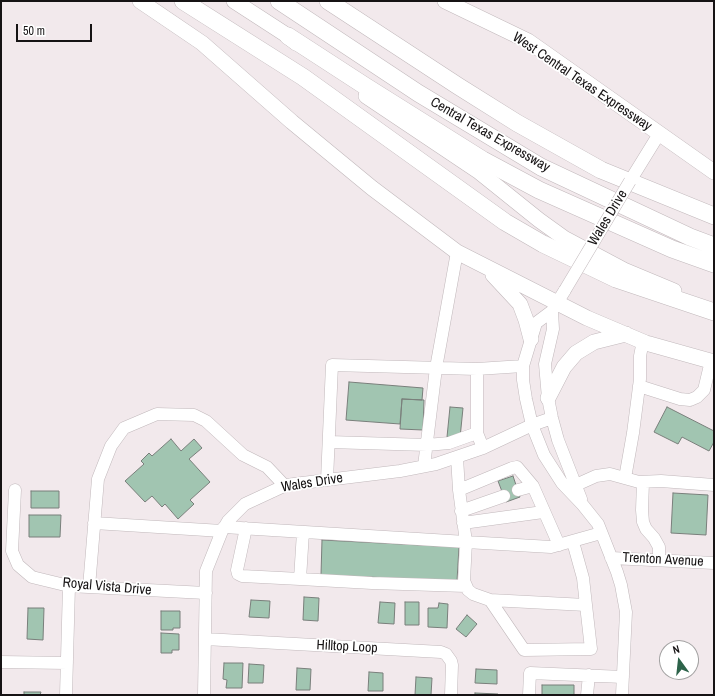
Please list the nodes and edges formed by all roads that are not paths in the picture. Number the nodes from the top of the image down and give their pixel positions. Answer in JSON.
{"nodes":[{"id":1,"x":140,"y":1,"type":"edge"},
{"id":2,"x":182,"y":1,"type":"edge"},
{"id":3,"x":234,"y":1,"type":"edge"},
{"id":4,"x":278,"y":1,"type":"edge"},
{"id":5,"x":328,"y":1,"type":"edge"},
{"id":6,"x":445,"y":1,"type":"edge"},
{"id":7,"x":288,"y":36,"type":"junction"},
{"id":8,"x":659,"y":134,"type":"junction"},
{"id":9,"x":714,"y":172,"type":"edge"},
{"id":10,"x":714,"y":216,"type":"edge"},
{"id":11,"x":714,"y":246,"type":"edge"},
{"id":12,"x":457,"y":252,"type":"junction"},
{"id":13,"x":714,"y":264,"type":"edge"},
{"id":14,"x":487,"y":268,"type":"junction"},
{"id":15,"x":554,"y":307,"type":"junction"},
{"id":16,"x":714,"y":308,"type":"edge"},
{"id":17,"x":714,"y":312,"type":"edge"},
{"id":18,"x":626,"y":334,"type":"junction"},
{"id":19,"x":531,"y":339,"type":"junction"},
{"id":20,"x":643,"y":341,"type":"junction"},
{"id":21,"x":713,"y":362,"type":"edge"},
{"id":22,"x":523,"y":366,"type":"junction"},
{"id":23,"x":436,"y":368,"type":"junction"},
{"id":24,"x":477,"y":369,"type":"junction"},
{"id":25,"x":639,"y":386,"type":"junction"},
{"id":26,"x":548,"y":398,"type":"junction"},
{"id":27,"x":552,"y":418,"type":"junction"},
{"id":28,"x":532,"y":425,"type":"junction"},
{"id":29,"x":477,"y":433,"type":"junction"},
{"id":30,"x":329,"y":442,"type":"junction"},
{"id":31,"x":427,"y":445,"type":"junction"},
{"id":32,"x":483,"y":448,"type":"junction"},
{"id":33,"x":457,"y":457,"type":"junction"},
{"id":34,"x":424,"y":466,"type":"junction"},
{"id":35,"x":625,"y":478,"type":"junction"},
{"id":36,"x":327,"y":480,"type":"junction"},
{"id":37,"x":643,"y":482,"type":"junction"},
{"id":38,"x":284,"y":485,"type":"junction"},
{"id":39,"x":576,"y":485,"type":"junction"},
{"id":40,"x":714,"y":485,"type":"edge"},
{"id":41,"x":533,"y":486,"type":"junction"},
{"id":42,"x":15,"y":490,"type":"dead end"},
{"id":43,"x":459,"y":490,"type":"junction"},
{"id":44,"x":518,"y":490,"type":"dead end"},
{"id":45,"x":504,"y":496,"type":"dead end"},
{"id":46,"x":582,"y":504,"type":"junction"},
{"id":47,"x":543,"y":512,"type":"junction"},
{"id":48,"x":462,"y":517,"type":"junction"},
{"id":49,"x":94,"y":523,"type":"junction"},
{"id":50,"x":246,"y":528,"type":"junction"},
{"id":51,"x":223,"y":529,"type":"junction"},
{"id":52,"x":303,"y":532,"type":"junction"},
{"id":53,"x":601,"y":533,"type":"junction"},
{"id":54,"x":466,"y":542,"type":"junction"},
{"id":55,"x":572,"y":542,"type":"junction"},
{"id":56,"x":559,"y":545,"type":"junction"},
{"id":57,"x":611,"y":558,"type":"junction"},
{"id":58,"x":659,"y":560,"type":"junction"},
{"id":59,"x":714,"y":563,"type":"edge"},
{"id":60,"x":300,"y":579,"type":"junction"},
{"id":61,"x":69,"y":586,"type":"junction"},
{"id":62,"x":466,"y":586,"type":"junction"},
{"id":63,"x":89,"y":587,"type":"junction"},
{"id":64,"x":206,"y":593,"type":"junction"},
{"id":65,"x":490,"y":600,"type":"junction"},
{"id":66,"x":586,"y":605,"type":"junction"},
{"id":67,"x":205,"y":639,"type":"junction"},
{"id":68,"x":1,"y":662,"type":"edge"},
{"id":69,"x":67,"y":663,"type":"junction"},
{"id":70,"x":589,"y":675,"type":"junction"},
{"id":71,"x":623,"y":677,"type":"junction"},
{"id":72,"x":66,"y":695,"type":"edge"},
{"id":73,"x":204,"y":695,"type":"edge"},
{"id":74,"x":452,"y":695,"type":"edge"},
{"id":75,"x":529,"y":695,"type":"edge"},
{"id":76,"x":587,"y":695,"type":"edge"},
{"id":77,"x":622,"y":695,"type":"edge"}],
"edges":[{"from":1,"to":12,"type":"main road"},
{"from":2,"to":17,"type":"highway"},
{"from":3,"to":7,"type":"main road"},
{"from":4,"to":11,"type":"highway","name":"Central Texas Expressway"},
{"from":5,"to":10,"type":"highway","name":"Central Texas Expressway"},
{"from":6,"to":8,"type":"main road","name":"West Central Texas Expressway"},
{"from":7,"to":13,"type":"highway"},
{"from":7,"to":16,"type":"main road"},
{"from":8,"to":9,"type":"main road","name":"West Central Texas Expressway"},
{"from":8,"to":15,"type":"street","name":"Wales Drive","bridge":true},
{"from":12,"to":14,"type":"main road"},
{"from":12,"to":23,"type":"street"},
{"from":14,"to":15,"type":"main road"},
{"from":14,"to":19,"type":"main road"},
{"from":15,"to":18,"type":"main road"},
{"from":15,"to":19,"type":"street","name":"Wales Drive"},
{"from":15,"to":26,"type":"street"},
{"from":18,"to":20,"type":"main road"},
{"from":18,"to":26,"type":"main road"},
{"from":19,"to":22,"type":"street","name":"Wales Drive"},
{"from":20,"to":21,"type":"main road"},
{"from":20,"to":25,"type":"street"},
{"from":21,"to":25,"type":"street"},
{"from":22,"to":24,"type":"street"},
{"from":22,"to":28,"type":"street"},
{"from":23,"to":24,"type":"street"},
{"from":23,"to":30,"type":"street"},
{"from":23,"to":31,"type":"street"},
{"from":24,"to":29,"type":"street"},
{"from":25,"to":35,"type":"street"},
{"from":26,"to":27,"type":"street"},
{"from":27,"to":28,"type":"street","name":"Wales Drive"},
{"from":27,"to":39,"type":"street"},
{"from":28,"to":32,"type":"street","name":"Wales Drive"},
{"from":28,"to":46,"type":"street"},
{"from":29,"to":31,"type":"street"},
{"from":29,"to":32,"type":"street"},
{"from":30,"to":31,"type":"street"},
{"from":30,"to":36,"type":"street"},
{"from":31,"to":34,"type":"street"},
{"from":32,"to":33,"type":"street","name":"Wales Drive"},
{"from":33,"to":34,"type":"street","name":"Wales Drive"},
{"from":33,"to":43,"type":"street"},
{"from":34,"to":36,"type":"street","name":"Wales Drive"},
{"from":35,"to":37,"type":"street"},
{"from":35,"to":39,"type":"street"},
{"from":36,"to":38,"type":"street","name":"Wales Drive"},
{"from":37,"to":40,"type":"street"},
{"from":37,"to":58,"type":"street"},
{"from":38,"to":49,"type":"street"},
{"from":38,"to":51,"type":"street","name":"Wales Drive"},
{"from":39,"to":46,"type":"street"},
{"from":41,"to":43,"type":"street"},
{"from":41,"to":44,"type":"street"},
{"from":41,"to":47,"type":"street"},
{"from":42,"to":61,"type":"street","name":"Royal Vista Drive"},
{"from":43,"to":48,"type":"street"},
{"from":45,"to":48,"type":"street"},
{"from":46,"to":53,"type":"street"},
{"from":47,"to":48,"type":"street"},
{"from":47,"to":56,"type":"street"},
{"from":48,"to":54,"type":"street"},
{"from":49,"to":51,"type":"street"},
{"from":49,"to":63,"type":"street"},
{"from":50,"to":51,"type":"street"},
{"from":50,"to":52,"type":"street"},
{"from":50,"to":60,"type":"street"},
{"from":51,"to":64,"type":"street","name":"Wales Drive"},
{"from":52,"to":54,"type":"street"},
{"from":52,"to":60,"type":"street"},
{"from":53,"to":55,"type":"street"},
{"from":53,"to":57,"type":"street"},
{"from":54,"to":56,"type":"street"},
{"from":54,"to":62,"type":"street"},
{"from":55,"to":56,"type":"street"},
{"from":55,"to":66,"type":"street"},
{"from":57,"to":58,"type":"street","name":"Trenton Avenue"},
{"from":57,"to":71,"type":"street"},
{"from":58,"to":59,"type":"street","name":"Trenton Avenue"},
{"from":60,"to":62,"type":"street"},
{"from":61,"to":63,"type":"street","name":"Royal Vista Drive"},
{"from":61,"to":69,"type":"street"},
{"from":62,"to":65,"type":"street"},
{"from":63,"to":64,"type":"street","name":"Royal Vista Drive"},
{"from":64,"to":67,"type":"street","name":"Wales Drive"},
{"from":65,"to":66,"type":"street"},
{"from":65,"to":66,"type":"street"},
{"from":67,"to":73,"type":"street","name":"Wales Drive"},
{"from":67,"to":74,"type":"street","name":"Hilltop Loop"},
{"from":68,"to":69,"type":"street"},
{"from":69,"to":72,"type":"street"},
{"from":70,"to":71,"type":"street"},
{"from":70,"to":75,"type":"street"},
{"from":70,"to":76,"type":"street"},
{"from":71,"to":77,"type":"street"}]}
